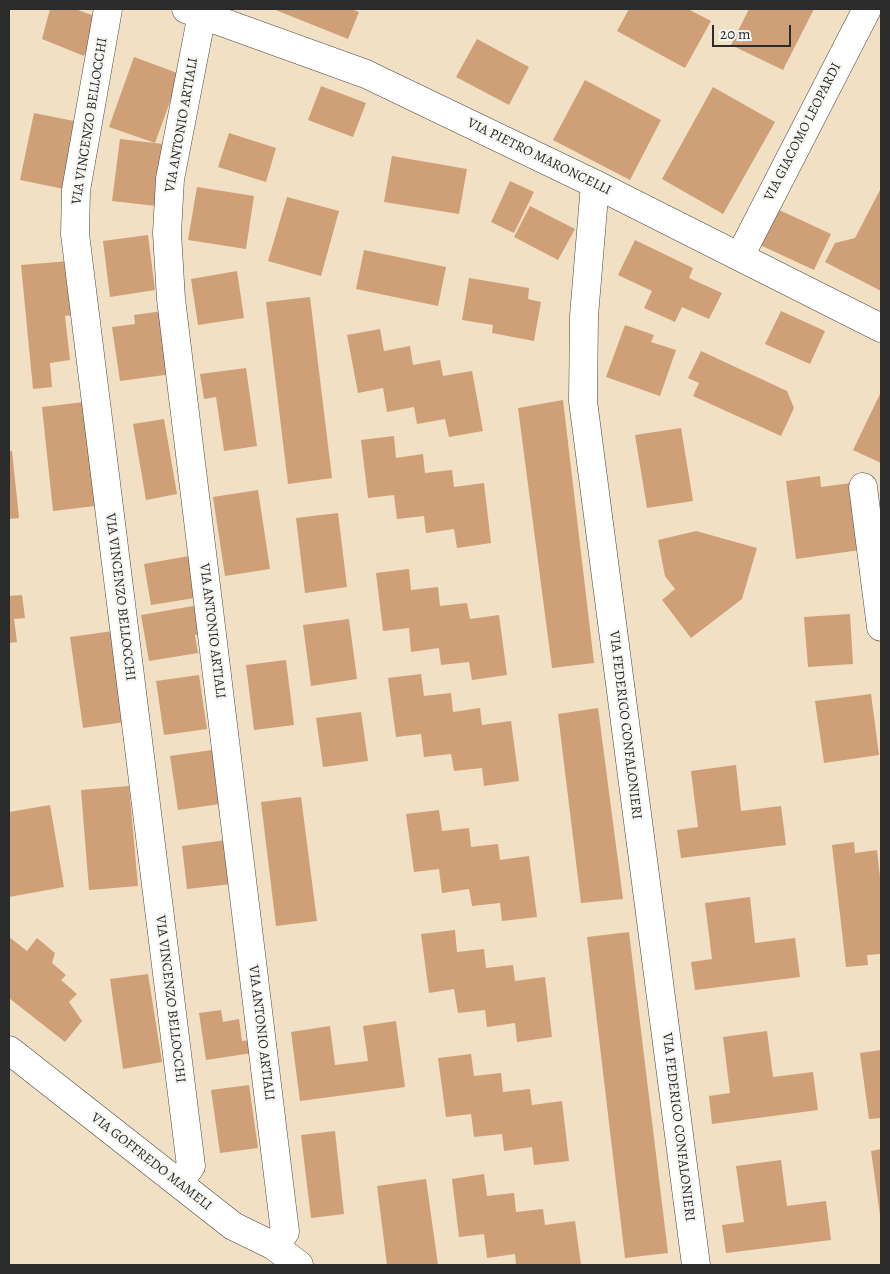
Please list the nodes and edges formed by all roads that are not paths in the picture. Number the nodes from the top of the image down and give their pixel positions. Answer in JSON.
{"nodes":[{"id":1,"x":108,"y":9,"type":"edge"},
{"id":2,"x":867,"y":9,"type":"edge"},
{"id":3,"x":194,"y":11,"type":"edge"},
{"id":4,"x":230,"y":16,"type":"edge"},
{"id":5,"x":596,"y":184,"type":"junction"},
{"id":6,"x":740,"y":256,"type":"junction"},
{"id":7,"x":881,"y":328,"type":"edge"},
{"id":8,"x":863,"y":487,"type":"dead end"},
{"id":9,"x":881,"y":627,"type":"edge"},
{"id":10,"x":9,"y":1050,"type":"edge"},
{"id":11,"x":179,"y":1183,"type":"junction"},
{"id":12,"x":274,"y":1246,"type":"junction"},
{"id":13,"x":299,"y":1265,"type":"edge"},
{"id":14,"x":696,"y":1265,"type":"edge"}],
"edges":[{"from":1,"to":11,"type":"street","name":"VIA VINCENZO BELLOCCHI"},
{"from":2,"to":6,"type":"street","name":"VIA GIACOMO LEOPARDI"},
{"from":3,"to":4,"type":"street","name":"VIA PIETRO MARONCELLI"},
{"from":3,"to":12,"type":"street","name":"VIA ANTONIO ARTIALI"},
{"from":4,"to":5,"type":"street","name":"VIA PIETRO MARONCELLI"},
{"from":5,"to":6,"type":"street","name":"VIA PIETRO MARONCELLI"},
{"from":5,"to":14,"type":"street","name":"VIA FEDERICO CONFALONIERI"},
{"from":6,"to":7,"type":"street","name":"VIA PIETRO MARONCELLI"},
{"from":8,"to":9,"type":"street"},
{"from":10,"to":11,"type":"street","name":"VIA GOFFREDO MAMELI"},
{"from":11,"to":12,"type":"street","name":"VIA GOFFREDO MAMELI"},
{"from":12,"to":13,"type":"street","name":"VIA GOFFREDO MAMELI"}]}
